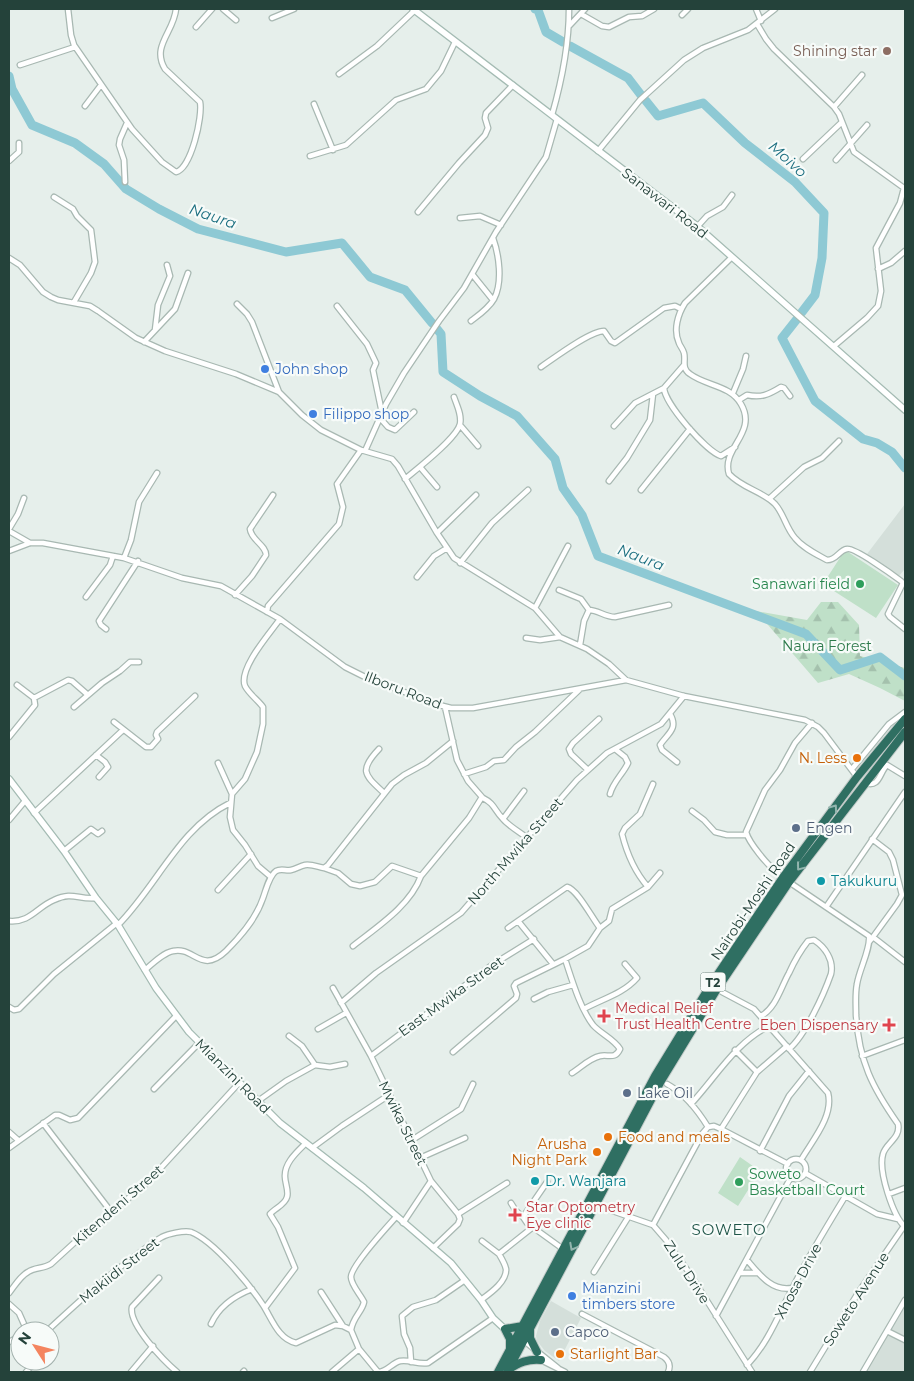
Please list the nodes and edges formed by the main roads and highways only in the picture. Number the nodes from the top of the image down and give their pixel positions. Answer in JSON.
{"nodes":[{"id":1,"x":905,"y":719,"type":"edge"},
{"id":2,"x":905,"y":732,"type":"edge"},
{"id":3,"x":527,"y":1326,"type":"junction"},
{"id":4,"x":519,"y":1340,"type":"junction"},
{"id":5,"x":510,"y":1350,"type":"junction"},
{"id":6,"x":537,"y":1352,"type":"road end"},
{"id":7,"x":545,"y":1360,"type":"road end"},
{"id":8,"x":507,"y":1371,"type":"edge"},
{"id":9,"x":498,"y":1372,"type":"edge"}],
"edges":[{"from":3,"to":1,"type":"highway","name":"Nairobi-Moshi Road","number":"T2","one_way":true},
{"from":2,"to":3,"type":"highway","name":"Nairobi-Moshi Road","number":"T2","one_way":true},
{"from":3,"to":4,"type":"highway","name":"Nairobi-Moshi Road","number":"T2"},
{"from":3,"to":5,"type":"highway"},
{"from":3,"to":6,"type":"highway"},
{"from":4,"to":5,"type":"highway","name":"Nairobi-Moshi Road","number":"T2"},
{"from":4,"to":8,"type":"highway","name":"Nairobi-Moshi Road","number":"T2"},
{"from":5,"to":9,"type":"highway","name":"Nairobi-Moshi Road","number":"T2"},
{"from":7,"to":8,"type":"highway"}]}
